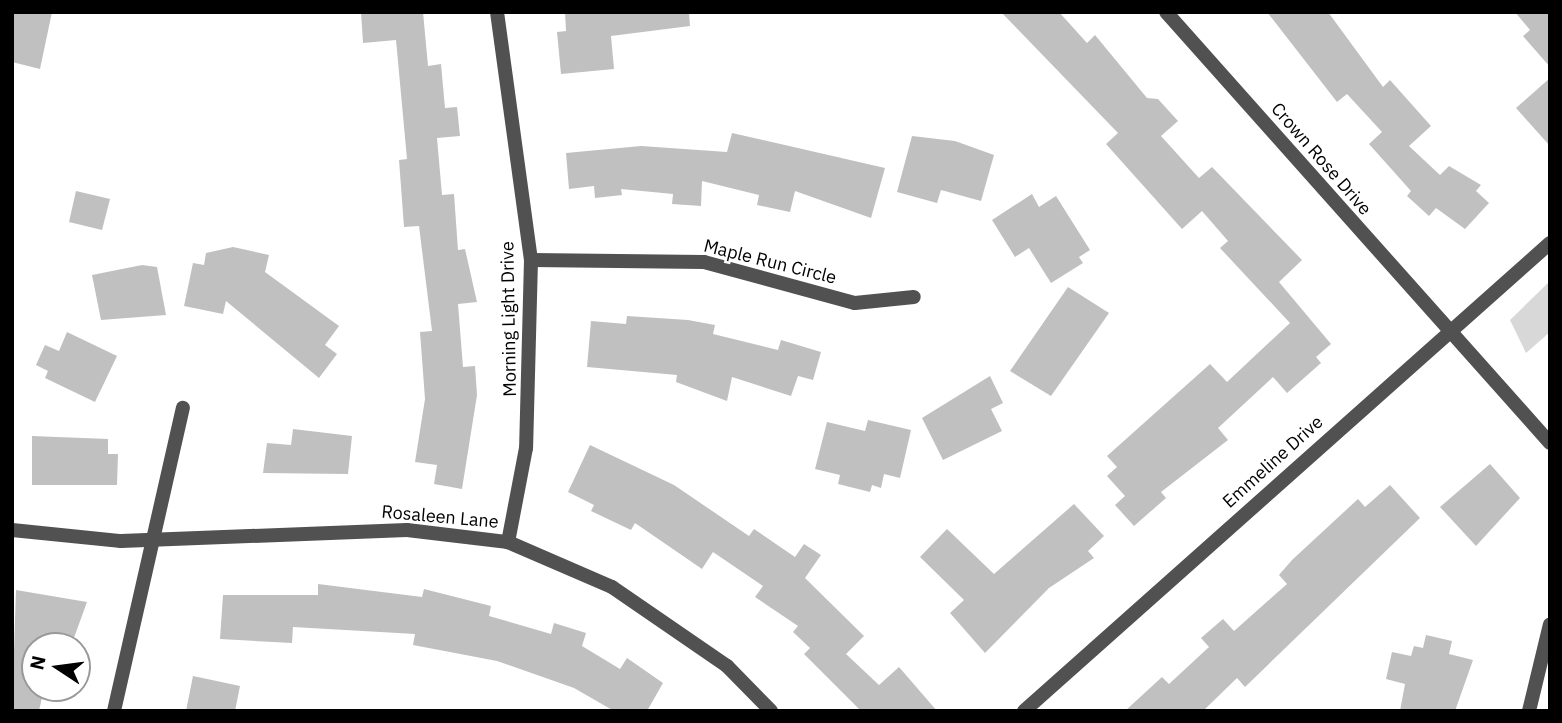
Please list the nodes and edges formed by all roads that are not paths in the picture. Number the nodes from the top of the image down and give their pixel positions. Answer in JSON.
{"nodes":[{"id":1,"x":497,"y":12,"type":"edge"},
{"id":2,"x":1166,"y":12,"type":"edge"},
{"id":3,"x":1550,"y":243,"type":"edge"},
{"id":4,"x":531,"y":260,"type":"junction"},
{"id":5,"x":914,"y":297,"type":"dead end"},
{"id":6,"x":1448,"y":331,"type":"junction"},
{"id":7,"x":183,"y":408,"type":"dead end"},
{"id":8,"x":1550,"y":443,"type":"edge"},
{"id":9,"x":12,"y":530,"type":"edge"},
{"id":10,"x":155,"y":540,"type":"junction"},
{"id":11,"x":508,"y":542,"type":"junction"},
{"id":12,"x":1550,"y":624,"type":"edge"},
{"id":13,"x":114,"y":711,"type":"edge"},
{"id":14,"x":771,"y":711,"type":"edge"},
{"id":15,"x":1024,"y":711,"type":"edge"},
{"id":16,"x":1529,"y":711,"type":"edge"}],
"edges":[{"from":1,"to":4,"type":"street","name":"Morning Light Drive"},
{"from":2,"to":6,"type":"street","name":"Crown Rose Drive"},
{"from":3,"to":6,"type":"street","name":"Emmeline Drive"},
{"from":4,"to":5,"type":"street","name":"Maple Run Circle"},
{"from":4,"to":11,"type":"street","name":"Morning Light Drive"},
{"from":6,"to":8,"type":"street","name":"Crown Rose Drive"},
{"from":6,"to":15,"type":"street","name":"Emmeline Drive"},
{"from":7,"to":10,"type":"street"},
{"from":9,"to":10,"type":"street","name":"Rosaleen Lane"},
{"from":10,"to":11,"type":"street","name":"Rosaleen Lane"},
{"from":10,"to":13,"type":"street"},
{"from":11,"to":14,"type":"street","name":"Rosaleen Lane"},
{"from":12,"to":16,"type":"street"}]}
